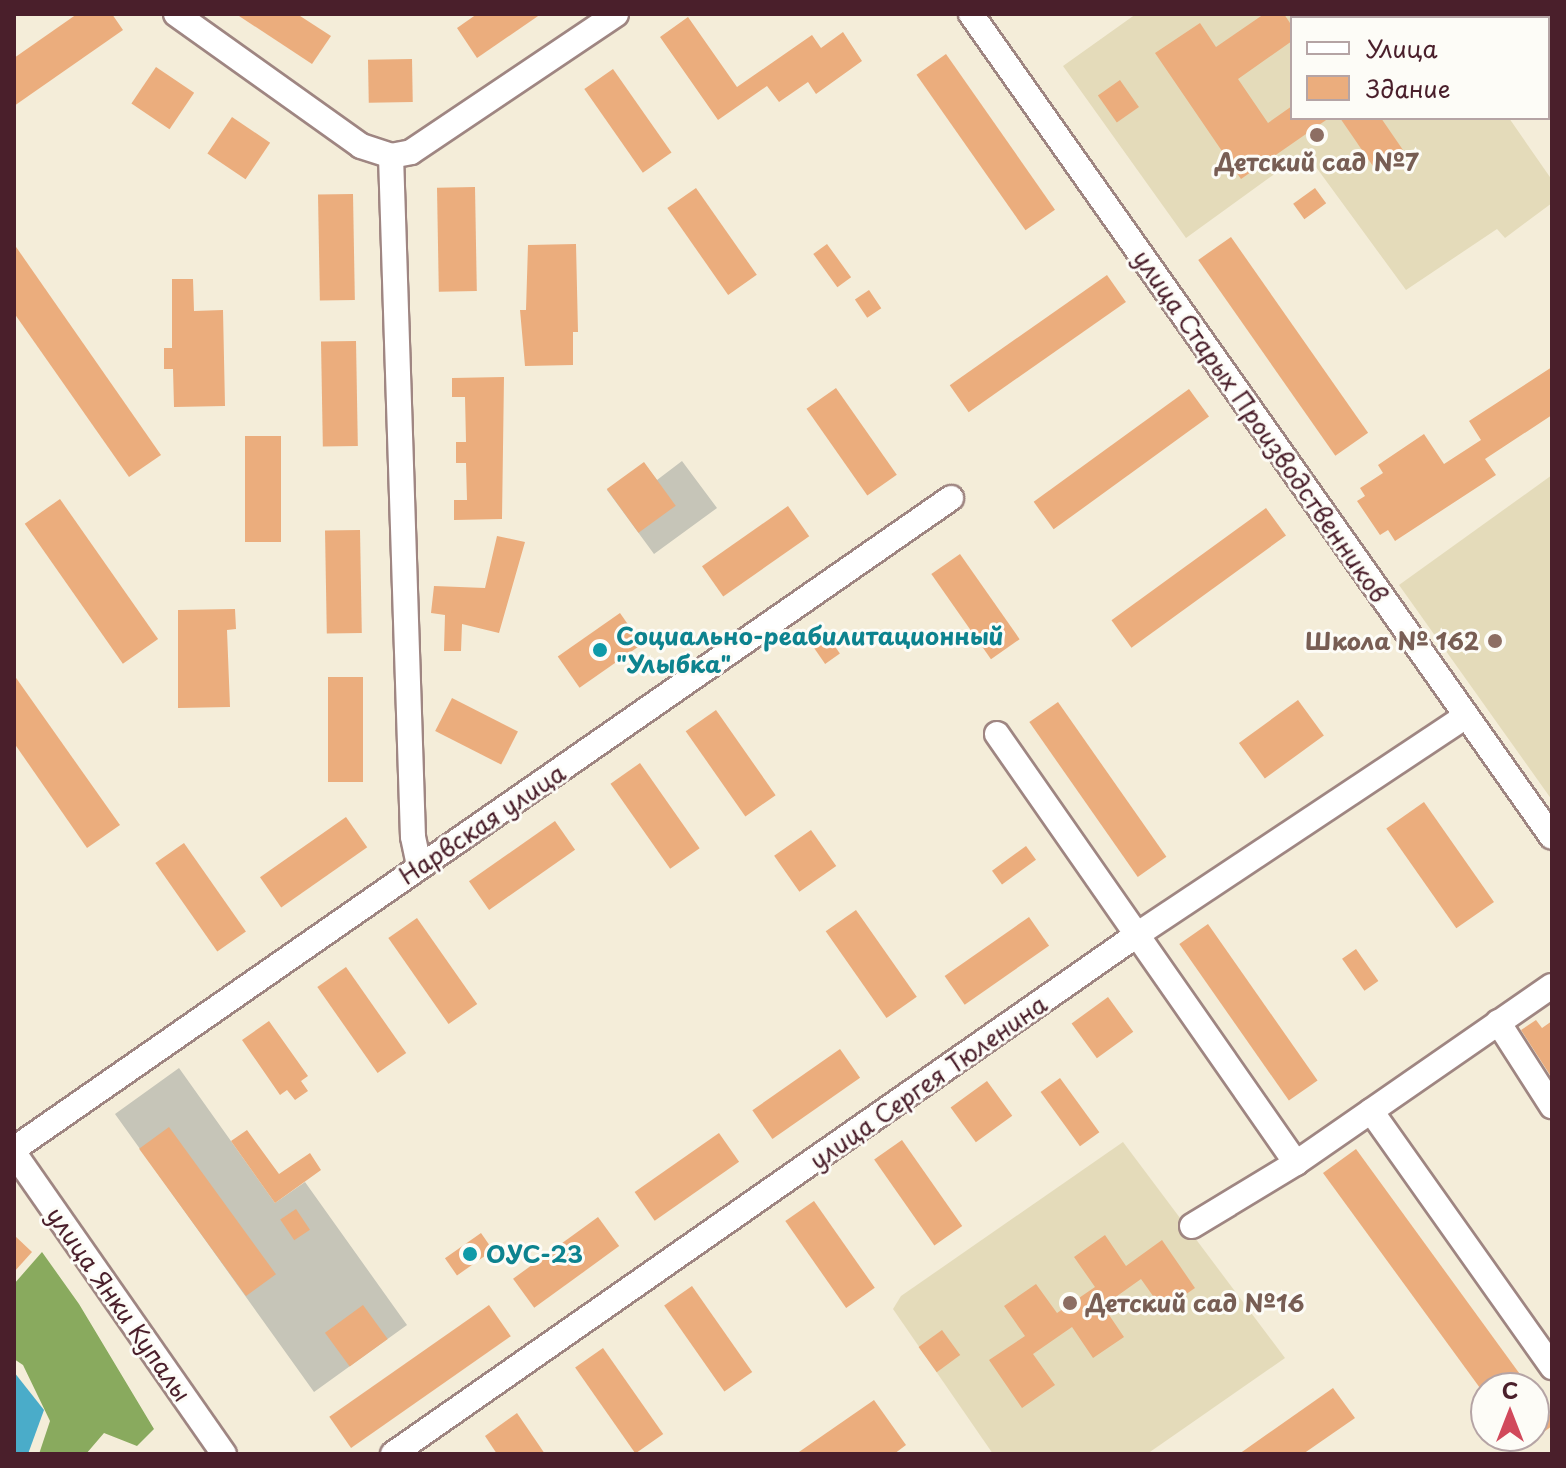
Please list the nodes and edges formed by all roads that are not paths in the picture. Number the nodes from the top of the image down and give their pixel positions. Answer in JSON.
{"nodes":[{"id":1,"x":176,"y":14,"type":"edge"},
{"id":2,"x":616,"y":14,"type":"edge"},
{"id":3,"x":971,"y":14,"type":"edge"},
{"id":4,"x":391,"y":156,"type":"junction"},
{"id":5,"x":951,"y":498,"type":"dead end"},
{"id":6,"x":1466,"y":716,"type":"junction"},
{"id":7,"x":997,"y":734,"type":"dead end"},
{"id":8,"x":1552,"y":837,"type":"edge"},
{"id":9,"x":419,"y":865,"type":"junction"},
{"id":10,"x":1138,"y":934,"type":"junction"},
{"id":11,"x":1552,"y":986,"type":"edge"},
{"id":12,"x":1498,"y":1022,"type":"junction"},
{"id":13,"x":1552,"y":1106,"type":"edge"},
{"id":14,"x":1371,"y":1111,"type":"junction"},
{"id":15,"x":14,"y":1151,"type":"edge"},
{"id":16,"x":1296,"y":1163,"type":"junction"},
{"id":17,"x":1192,"y":1226,"type":"dead end"},
{"id":18,"x":1552,"y":1367,"type":"edge"},
{"id":19,"x":224,"y":1454,"type":"edge"},
{"id":20,"x":393,"y":1454,"type":"edge"}],
"edges":[{"from":1,"to":4,"type":"street"},
{"from":2,"to":4,"type":"street"},
{"from":3,"to":6,"type":"street","name":"улица Старых Производственников"},
{"from":4,"to":9,"type":"street"},
{"from":5,"to":9,"type":"street","name":"Нарвская улица"},
{"from":6,"to":8,"type":"street","name":"улица Старых Производственников"},
{"from":6,"to":10,"type":"street","name":"улица Сергея Тюленина"},
{"from":7,"to":10,"type":"street"},
{"from":9,"to":15,"type":"street","name":"Нарвская улица"},
{"from":10,"to":16,"type":"street"},
{"from":10,"to":20,"type":"street","name":"улица Сергея Тюленина"},
{"from":11,"to":12,"type":"street"},
{"from":12,"to":13,"type":"street"},
{"from":12,"to":14,"type":"street"},
{"from":14,"to":16,"type":"street"},
{"from":14,"to":18,"type":"street"},
{"from":15,"to":19,"type":"street","name":"улица Янки Купалы"},
{"from":16,"to":17,"type":"street"}]}
